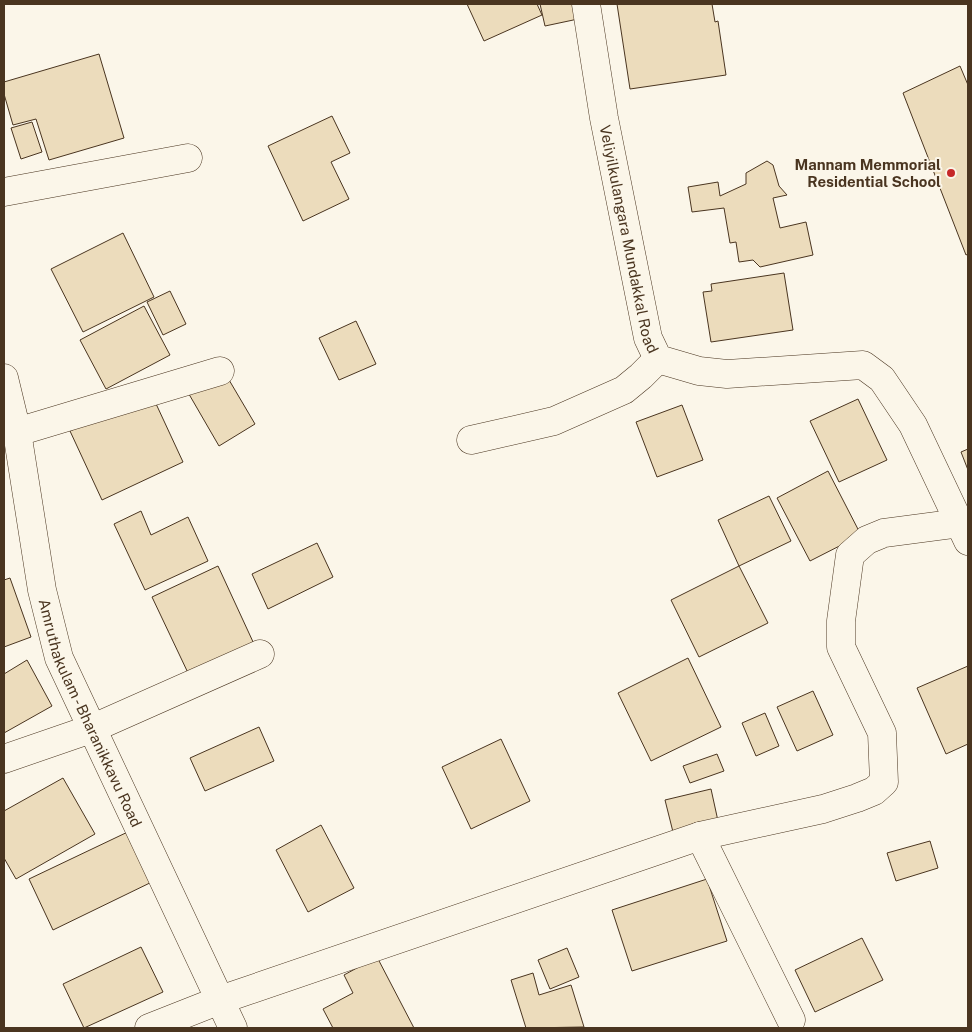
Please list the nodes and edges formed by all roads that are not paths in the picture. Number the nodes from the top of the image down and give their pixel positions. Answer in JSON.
{"nodes":[{"id":1,"x":586,"y":4,"type":"edge"},
{"id":2,"x":188,"y":158,"type":"dead end"},
{"id":3,"x":4,"y":192,"type":"edge"},
{"id":4,"x":658,"y":359,"type":"junction"},
{"id":5,"x":220,"y":371,"type":"dead end"},
{"id":6,"x":4,"y":381,"type":"edge"},
{"id":7,"x":17,"y":432,"type":"junction"},
{"id":8,"x":471,"y":440,"type":"dead end"},
{"id":9,"x":964,"y":532,"type":"edge"},
{"id":10,"x":260,"y":654,"type":"dead end"},
{"id":11,"x":91,"y":729,"type":"junction"},
{"id":12,"x":4,"y":759,"type":"edge"},
{"id":13,"x":700,"y":836,"type":"junction"},
{"id":14,"x":220,"y":1000,"type":"junction"},
{"id":15,"x":791,"y":1020,"type":"dead end"},
{"id":16,"x":149,"y":1028,"type":"edge"},
{"id":17,"x":233,"y":1028,"type":"edge"}],
"edges":[{"from":1,"to":4,"type":"street","name":"Veliyilkulangara Mundakkal Road"},
{"from":2,"to":3,"type":"street"},
{"from":4,"to":8,"type":"street"},
{"from":4,"to":9,"type":"street","name":"Veliyilkulangara Mundakkal Road"},
{"from":5,"to":7,"type":"street"},
{"from":6,"to":7,"type":"street","name":"Amruthakulam - Bharanikkavu Road"},
{"from":7,"to":11,"type":"street","name":"Amruthakulam - Bharanikkavu Road"},
{"from":9,"to":13,"type":"street"},
{"from":10,"to":11,"type":"street"},
{"from":11,"to":12,"type":"street"},
{"from":11,"to":14,"type":"street","name":"Amruthakulam - Bharanikkavu Road"},
{"from":13,"to":14,"type":"street"},
{"from":13,"to":15,"type":"street"},
{"from":14,"to":16,"type":"street"},
{"from":14,"to":17,"type":"street","name":"Amruthakulam - Bharanikkavu Road"}]}
